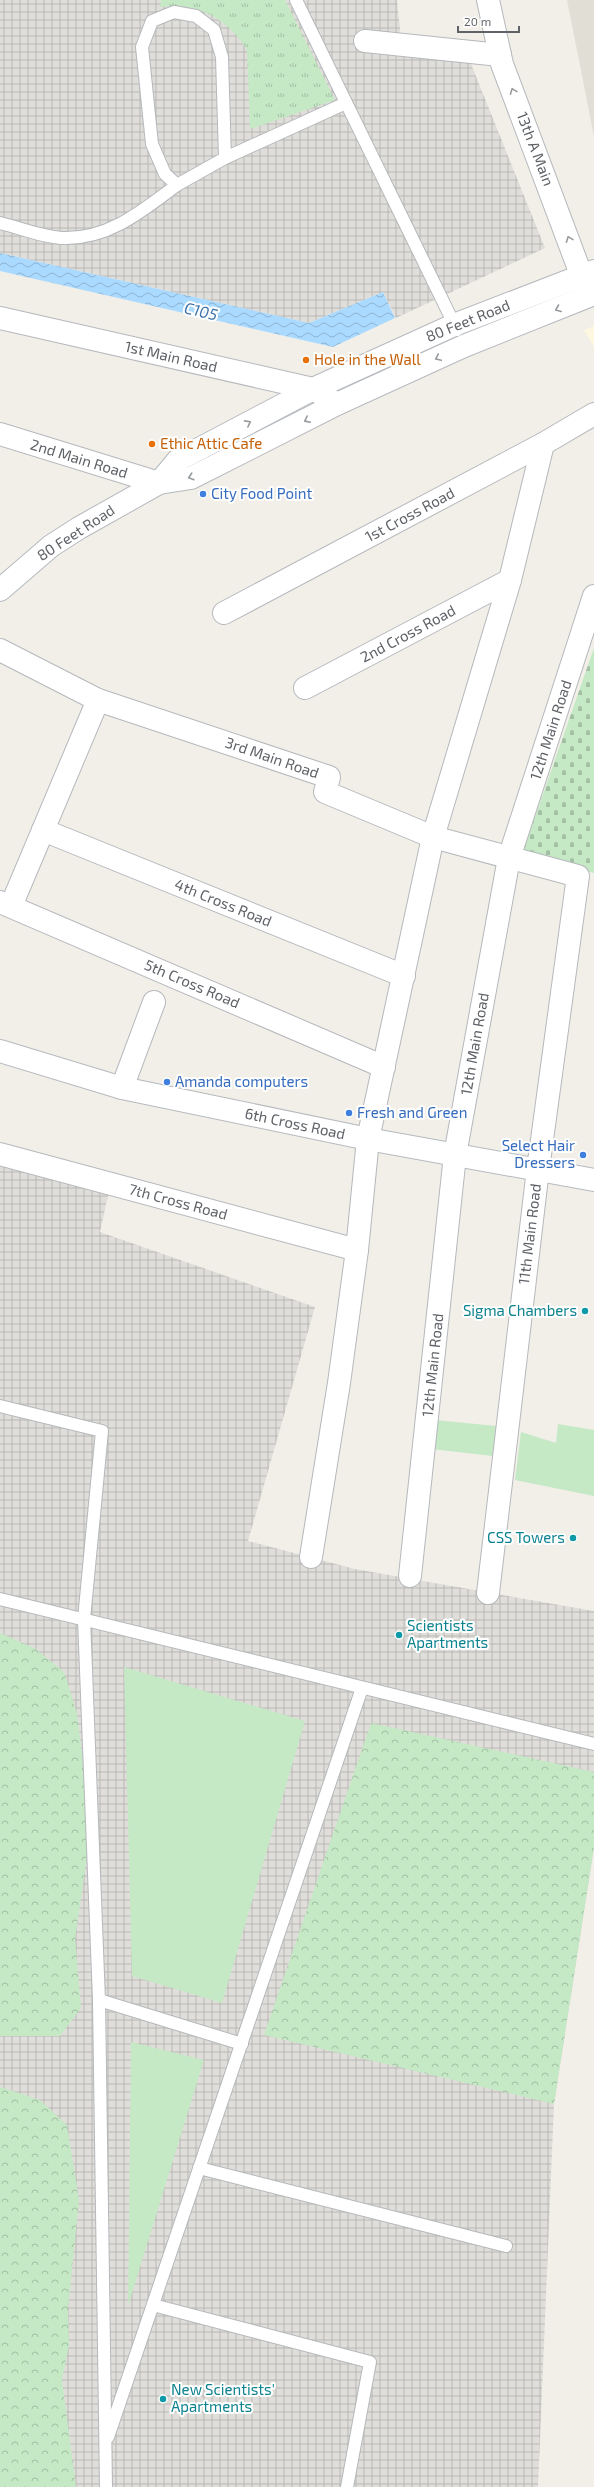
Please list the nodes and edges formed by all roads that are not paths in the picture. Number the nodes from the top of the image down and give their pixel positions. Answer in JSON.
{"nodes":[{"id":1,"x":296,"y":0,"type":"edge"},
{"id":2,"x":488,"y":0,"type":"edge"},
{"id":3,"x":365,"y":41,"type":"dead end"},
{"id":4,"x":500,"y":55,"type":"junction"},
{"id":5,"x":346,"y":103,"type":"junction"},
{"id":6,"x":224,"y":158,"type":"junction"},
{"id":7,"x":177,"y":185,"type":"junction"},
{"id":8,"x":0,"y":223,"type":"edge"},
{"id":9,"x":588,"y":273,"type":"edge"},
{"id":10,"x":592,"y":295,"type":"edge"},
{"id":11,"x":0,"y":318,"type":"edge"},
{"id":12,"x":454,"y":325,"type":"junction"},
{"id":13,"x":464,"y":346,"type":"junction"},
{"id":14,"x":313,"y":388,"type":"junction"},
{"id":15,"x":337,"y":404,"type":"junction"},
{"id":16,"x":594,"y":414,"type":"edge"},
{"id":17,"x":0,"y":434,"type":"edge"},
{"id":18,"x":543,"y":444,"type":"junction"},
{"id":19,"x":159,"y":483,"type":"junction"},
{"id":20,"x":510,"y":580,"type":"junction"},
{"id":21,"x":0,"y":590,"type":"edge"},
{"id":22,"x":594,"y":596,"type":"edge"},
{"id":23,"x":224,"y":613,"type":"dead end"},
{"id":24,"x":0,"y":650,"type":"edge"},
{"id":25,"x":305,"y":688,"type":"dead end"},
{"id":26,"x":98,"y":700,"type":"junction"},
{"id":27,"x":43,"y":830,"type":"junction"},
{"id":28,"x":433,"y":837,"type":"junction"},
{"id":29,"x":509,"y":858,"type":"junction"},
{"id":30,"x":578,"y":876,"type":"joint"},
{"id":31,"x":5,"y":904,"type":"edge"},
{"id":32,"x":404,"y":976,"type":"junction"},
{"id":33,"x":154,"y":1002,"type":"dead end"},
{"id":34,"x":0,"y":1051,"type":"edge"},
{"id":35,"x":384,"y":1067,"type":"junction"},
{"id":36,"x":122,"y":1088,"type":"junction"},
{"id":37,"x":368,"y":1139,"type":"junction"},
{"id":38,"x":0,"y":1154,"type":"edge"},
{"id":39,"x":455,"y":1155,"type":"junction"},
{"id":40,"x":538,"y":1169,"type":"junction"},
{"id":41,"x":594,"y":1180,"type":"edge"},
{"id":42,"x":357,"y":1250,"type":"junction"},
{"id":43,"x":0,"y":1406,"type":"edge"},
{"id":44,"x":311,"y":1557,"type":"dead end"},
{"id":45,"x":410,"y":1576,"type":"dead end"},
{"id":46,"x":488,"y":1593,"type":"dead end"},
{"id":47,"x":0,"y":1599,"type":"edge"},
{"id":48,"x":84,"y":1619,"type":"junction"},
{"id":49,"x":362,"y":1688,"type":"junction"},
{"id":50,"x":594,"y":1744,"type":"edge"},
{"id":51,"x":99,"y":2000,"type":"junction"},
{"id":52,"x":242,"y":2044,"type":"junction"},
{"id":53,"x":199,"y":2168,"type":"junction"},
{"id":54,"x":506,"y":2246,"type":"dead end"},
{"id":55,"x":153,"y":2305,"type":"junction"},
{"id":56,"x":105,"y":2445,"type":"junction"},
{"id":57,"x":106,"y":2487,"type":"edge"},
{"id":58,"x":347,"y":2487,"type":"edge"}],
"edges":[{"from":1,"to":5,"type":"lane"},
{"from":2,"to":4,"type":"street","name":"13th A Main"},
{"from":3,"to":4,"type":"street"},
{"from":9,"to":4,"type":"street","name":"13th A Main","one_way":true},
{"from":5,"to":6,"type":"lane"},
{"from":5,"to":12,"type":"lane"},
{"from":6,"to":7,"type":"lane"},
{"from":6,"to":7,"type":"lane"},
{"from":7,"to":8,"type":"lane"},
{"from":9,"to":10,"type":"street","name":"13th A Main"},
{"from":9,"to":12,"type":"street","name":"80 Feet Road"},
{"from":10,"to":13,"type":"street","name":"80 Feet Road","one_way":true},
{"from":11,"to":14,"type":"street","name":"1st Main Road"},
{"from":12,"to":13,"type":"lane"},
{"from":12,"to":14,"type":"street","name":"80 Feet Road"},
{"from":13,"to":15,"type":"street","name":"80 Feet Road","one_way":true},
{"from":14,"to":15,"type":"street","name":"1st Main Road"},
{"from":19,"to":14,"type":"street","name":"80 Feet Road","one_way":true},
{"from":15,"to":19,"type":"street","name":"80 Feet Road","one_way":true},
{"from":16,"to":18,"type":"street","name":"1st Cross Road"},
{"from":17,"to":19,"type":"street","name":"2nd Main Road"},
{"from":18,"to":20,"type":"street"},
{"from":18,"to":23,"type":"street","name":"1st Cross Road"},
{"from":19,"to":21,"type":"street","name":"80 Feet Road"},
{"from":20,"to":25,"type":"street","name":"2nd Cross Road"},
{"from":20,"to":28,"type":"street"},
{"from":22,"to":29,"type":"street","name":"12th Main Road"},
{"from":24,"to":26,"type":"street","name":"3rd Main Road"},
{"from":26,"to":27,"type":"street"},
{"from":26,"to":28,"type":"street","name":"3rd Main Road"},
{"from":27,"to":31,"type":"street"},
{"from":27,"to":32,"type":"street","name":"4th Cross Road"},
{"from":28,"to":29,"type":"street","name":"3rd Main Road"},
{"from":28,"to":32,"type":"street"},
{"from":29,"to":30,"type":"street","name":"3rd Main Road"},
{"from":29,"to":39,"type":"street","name":"12th Main Road"},
{"from":30,"to":40,"type":"street","name":"11th Main Road"},
{"from":31,"to":35,"type":"street","name":"5th Cross Road"},
{"from":32,"to":35,"type":"street"},
{"from":33,"to":36,"type":"street"},
{"from":34,"to":36,"type":"street","name":"6th Cross Road"},
{"from":35,"to":37,"type":"street"},
{"from":36,"to":37,"type":"street","name":"6th Cross Road"},
{"from":37,"to":39,"type":"street","name":"6th Cross Road"},
{"from":37,"to":42,"type":"street"},
{"from":38,"to":42,"type":"street","name":"7th Cross Road"},
{"from":39,"to":40,"type":"street","name":"6th Cross Road"},
{"from":39,"to":45,"type":"street","name":"12th Main Road"},
{"from":40,"to":41,"type":"street","name":"6th Cross Road"},
{"from":40,"to":46,"type":"street","name":"11th Main Road"},
{"from":42,"to":44,"type":"street"},
{"from":43,"to":48,"type":"lane"},
{"from":47,"to":48,"type":"lane"},
{"from":48,"to":49,"type":"lane"},
{"from":48,"to":51,"type":"lane"},
{"from":49,"to":50,"type":"lane"},
{"from":49,"to":52,"type":"lane"},
{"from":51,"to":52,"type":"lane"},
{"from":51,"to":56,"type":"lane"},
{"from":52,"to":53,"type":"lane"},
{"from":53,"to":54,"type":"lane"},
{"from":53,"to":55,"type":"lane"},
{"from":55,"to":56,"type":"lane"},
{"from":55,"to":58,"type":"lane"},
{"from":56,"to":57,"type":"lane"}]}
